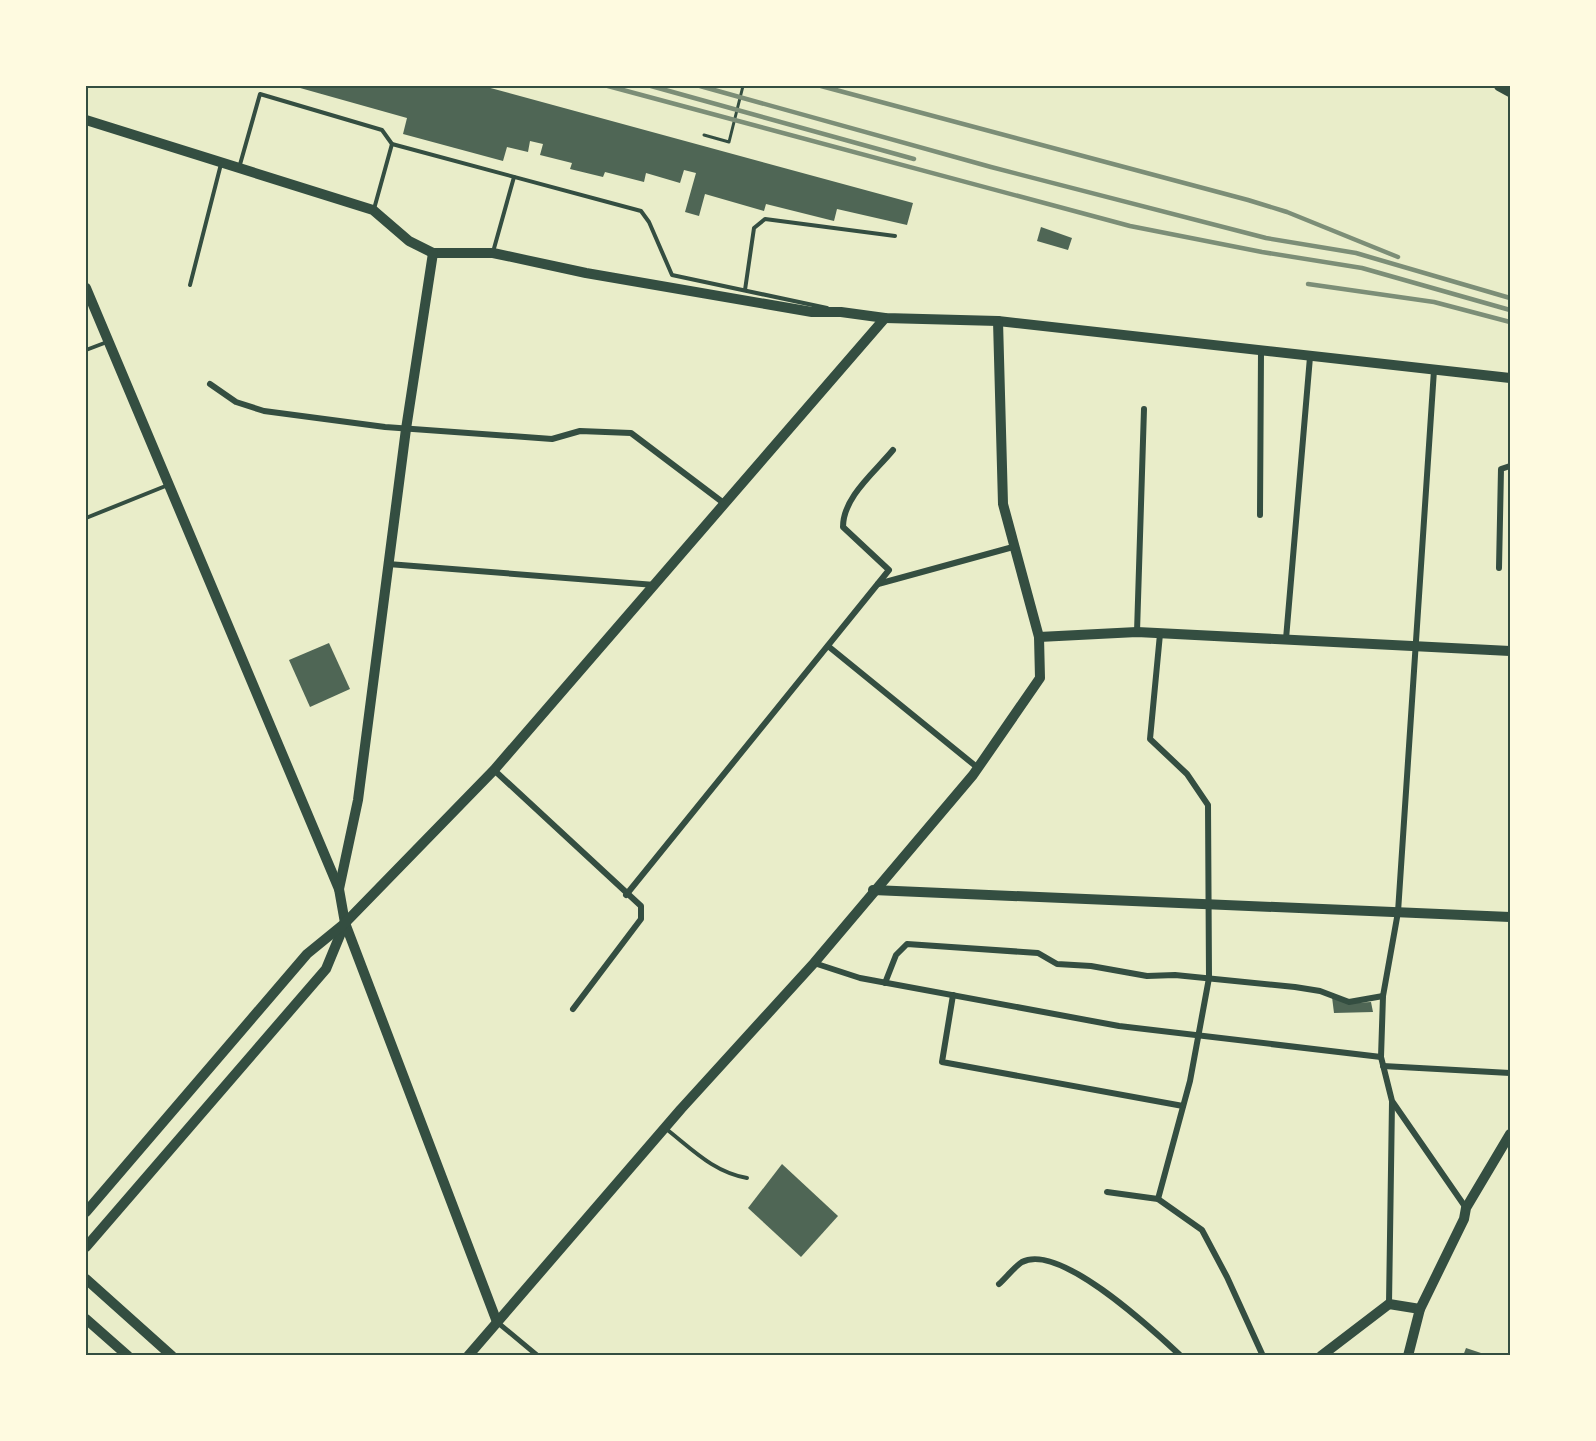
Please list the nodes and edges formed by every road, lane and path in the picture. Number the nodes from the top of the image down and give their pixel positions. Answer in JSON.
{"nodes":[{"id":1,"x":743,"y":86,"type":"edge"},
{"id":2,"x":1499,"y":86,"type":"edge"},
{"id":3,"x":1510,"y":92,"type":"edge"},
{"id":4,"x":86,"y":120,"type":"edge"},
{"id":5,"x":705,"y":135,"type":"dead end"},
{"id":6,"x":392,"y":144,"type":"junction"},
{"id":7,"x":222,"y":163,"type":"junction"},
{"id":8,"x":239,"y":168,"type":"junction"},
{"id":9,"x":514,"y":177,"type":"junction"},
{"id":10,"x":373,"y":210,"type":"junction"},
{"id":11,"x":895,"y":236,"type":"dead end"},
{"id":12,"x":433,"y":253,"type":"junction"},
{"id":13,"x":493,"y":253,"type":"junction"},
{"id":14,"x":190,"y":285,"type":"dead end"},
{"id":15,"x":86,"y":288,"type":"edge"},
{"id":16,"x":745,"y":290,"type":"junction"},
{"id":17,"x":841,"y":312,"type":"junction"},
{"id":18,"x":885,"y":318,"type":"junction"},
{"id":19,"x":998,"y":321,"type":"junction"},
{"id":20,"x":108,"y":342,"type":"junction"},
{"id":21,"x":86,"y":350,"type":"edge"},
{"id":22,"x":1261,"y":351,"type":"junction"},
{"id":23,"x":1310,"y":357,"type":"junction"},
{"id":24,"x":1434,"y":370,"type":"junction"},
{"id":25,"x":1510,"y":378,"type":"edge"},
{"id":26,"x":210,"y":384,"type":"dead end"},
{"id":27,"x":1144,"y":409,"type":"dead end"},
{"id":28,"x":406,"y":429,"type":"junction"},
{"id":29,"x":893,"y":450,"type":"dead end"},
{"id":30,"x":1510,"y":466,"type":"edge"},
{"id":31,"x":168,"y":484,"type":"junction"},
{"id":32,"x":726,"y":504,"type":"junction"},
{"id":33,"x":1260,"y":515,"type":"dead end"},
{"id":34,"x":86,"y":518,"type":"edge"},
{"id":35,"x":1013,"y":547,"type":"junction"},
{"id":36,"x":388,"y":564,"type":"junction"},
{"id":37,"x":1499,"y":567,"type":"dead end"},
{"id":38,"x":877,"y":584,"type":"junction"},
{"id":39,"x":655,"y":585,"type":"junction"},
{"id":40,"x":1137,"y":632,"type":"junction"},
{"id":41,"x":1160,"y":634,"type":"junction"},
{"id":42,"x":1040,"y":637,"type":"junction"},
{"id":43,"x":1286,"y":639,"type":"junction"},
{"id":44,"x":1417,"y":645,"type":"junction"},
{"id":45,"x":828,"y":646,"type":"junction"},
{"id":46,"x":1510,"y":651,"type":"edge"},
{"id":47,"x":978,"y":768,"type":"junction"},
{"id":48,"x":494,"y":770,"type":"junction"},
{"id":49,"x":339,"y":889,"type":"junction"},
{"id":50,"x":873,"y":890,"type":"junction"},
{"id":51,"x":626,"y":895,"type":"junction"},
{"id":52,"x":1210,"y":905,"type":"junction"},
{"id":53,"x":1398,"y":912,"type":"junction"},
{"id":54,"x":1510,"y":917,"type":"edge"},
{"id":55,"x":345,"y":923,"type":"junction"},
{"id":56,"x":814,"y":963,"type":"junction"},
{"id":57,"x":1209,"y":978,"type":"junction"},
{"id":58,"x":885,"y":983,"type":"junction"},
{"id":59,"x":953,"y":995,"type":"junction"},
{"id":60,"x":1383,"y":996,"type":"junction"},
{"id":61,"x":573,"y":1009,"type":"dead end"},
{"id":62,"x":1199,"y":1035,"type":"junction"},
{"id":63,"x":1381,"y":1057,"type":"junction"},
{"id":64,"x":1383,"y":1066,"type":"junction"},
{"id":65,"x":1510,"y":1073,"type":"edge"},
{"id":66,"x":1392,"y":1101,"type":"junction"},
{"id":67,"x":1183,"y":1106,"type":"junction"},
{"id":68,"x":665,"y":1128,"type":"junction"},
{"id":69,"x":1510,"y":1134,"type":"edge"},
{"id":70,"x":747,"y":1178,"type":"dead end"},
{"id":71,"x":1107,"y":1192,"type":"dead end"},
{"id":72,"x":1158,"y":1199,"type":"junction"},
{"id":73,"x":1466,"y":1208,"type":"junction"},
{"id":74,"x":86,"y":1212,"type":"edge"},
{"id":75,"x":86,"y":1247,"type":"edge"},
{"id":76,"x":86,"y":1279,"type":"edge"},
{"id":77,"x":999,"y":1284,"type":"dead end"},
{"id":78,"x":1389,"y":1304,"type":"junction"},
{"id":79,"x":1420,"y":1309,"type":"junction"},
{"id":80,"x":86,"y":1319,"type":"edge"},
{"id":81,"x":498,"y":1322,"type":"junction"},
{"id":82,"x":128,"y":1356,"type":"edge"},
{"id":83,"x":172,"y":1356,"type":"edge"},
{"id":84,"x":468,"y":1356,"type":"edge"},
{"id":85,"x":538,"y":1356,"type":"edge"},
{"id":86,"x":1181,"y":1356,"type":"edge"},
{"id":87,"x":1263,"y":1356,"type":"edge"},
{"id":88,"x":1321,"y":1356,"type":"edge"},
{"id":89,"x":1408,"y":1356,"type":"edge"}],
"edges":[{"from":1,"to":5,"type":"path"},
{"from":2,"to":3,"type":"street"},
{"from":4,"to":7,"type":"street"},
{"from":6,"to":8,"type":"lane"},
{"from":6,"to":9,"type":"lane"},
{"from":6,"to":10,"type":"lane"},
{"from":7,"to":8,"type":"street"},
{"from":7,"to":14,"type":"lane"},
{"from":8,"to":10,"type":"street"},
{"from":9,"to":13,"type":"lane"},
{"from":9,"to":16,"type":"lane"},
{"from":10,"to":12,"type":"street"},
{"from":11,"to":16,"type":"lane"},
{"from":12,"to":13,"type":"street"},
{"from":12,"to":28,"type":"street"},
{"from":13,"to":17,"type":"street"},
{"from":15,"to":20,"type":"street"},
{"from":16,"to":17,"type":"lane"},
{"from":17,"to":18,"type":"street"},
{"from":18,"to":19,"type":"street"},
{"from":18,"to":32,"type":"street"},
{"from":19,"to":22,"type":"street"},
{"from":19,"to":35,"type":"street"},
{"from":20,"to":21,"type":"lane"},
{"from":20,"to":31,"type":"street"},
{"from":22,"to":23,"type":"street"},
{"from":22,"to":33,"type":"street"},
{"from":23,"to":24,"type":"street"},
{"from":23,"to":43,"type":"street"},
{"from":24,"to":25,"type":"street"},
{"from":24,"to":44,"type":"street"},
{"from":26,"to":28,"type":"street"},
{"from":27,"to":40,"type":"street"},
{"from":28,"to":32,"type":"street"},
{"from":28,"to":36,"type":"street"},
{"from":29,"to":38,"type":"street"},
{"from":30,"to":37,"type":"street"},
{"from":31,"to":34,"type":"lane"},
{"from":31,"to":49,"type":"street"},
{"from":32,"to":39,"type":"street"},
{"from":35,"to":38,"type":"street"},
{"from":35,"to":42,"type":"street"},
{"from":36,"to":39,"type":"street"},
{"from":36,"to":49,"type":"street"},
{"from":38,"to":45,"type":"street"},
{"from":39,"to":48,"type":"street"},
{"from":40,"to":41,"type":"street"},
{"from":40,"to":42,"type":"street"},
{"from":41,"to":43,"type":"street"},
{"from":41,"to":52,"type":"street"},
{"from":42,"to":47,"type":"street"},
{"from":43,"to":44,"type":"street"},
{"from":44,"to":46,"type":"street"},
{"from":44,"to":53,"type":"street"},
{"from":45,"to":47,"type":"street"},
{"from":45,"to":51,"type":"street"},
{"from":47,"to":50,"type":"street"},
{"from":48,"to":51,"type":"street"},
{"from":48,"to":55,"type":"street"},
{"from":49,"to":55,"type":"street"},
{"from":50,"to":52,"type":"street"},
{"from":50,"to":56,"type":"street"},
{"from":51,"to":61,"type":"street"},
{"from":52,"to":53,"type":"street"},
{"from":52,"to":57,"type":"street"},
{"from":53,"to":54,"type":"street"},
{"from":53,"to":60,"type":"street"},
{"from":55,"to":74,"type":"street"},
{"from":55,"to":75,"type":"street"},
{"from":55,"to":81,"type":"street"},
{"from":56,"to":58,"type":"street"},
{"from":56,"to":68,"type":"street"},
{"from":57,"to":58,"type":"street"},
{"from":57,"to":60,"type":"street"},
{"from":57,"to":62,"type":"street"},
{"from":58,"to":59,"type":"street"},
{"from":59,"to":62,"type":"street"},
{"from":59,"to":67,"type":"street"},
{"from":60,"to":63,"type":"street"},
{"from":62,"to":63,"type":"street"},
{"from":62,"to":67,"type":"street"},
{"from":63,"to":64,"type":"street"},
{"from":64,"to":65,"type":"street"},
{"from":64,"to":66,"type":"street"},
{"from":66,"to":73,"type":"street"},
{"from":66,"to":78,"type":"street"},
{"from":67,"to":72,"type":"street"},
{"from":68,"to":70,"type":"lane"},
{"from":68,"to":81,"type":"street"},
{"from":69,"to":73,"type":"street"},
{"from":71,"to":72,"type":"street"},
{"from":72,"to":87,"type":"street"},
{"from":73,"to":79,"type":"street"},
{"from":76,"to":83,"type":"street"},
{"from":77,"to":86,"type":"street"},
{"from":78,"to":79,"type":"street"},
{"from":78,"to":88,"type":"street"},
{"from":79,"to":89,"type":"street"},
{"from":80,"to":82,"type":"street"},
{"from":81,"to":84,"type":"street"},
{"from":81,"to":85,"type":"street"}]}
